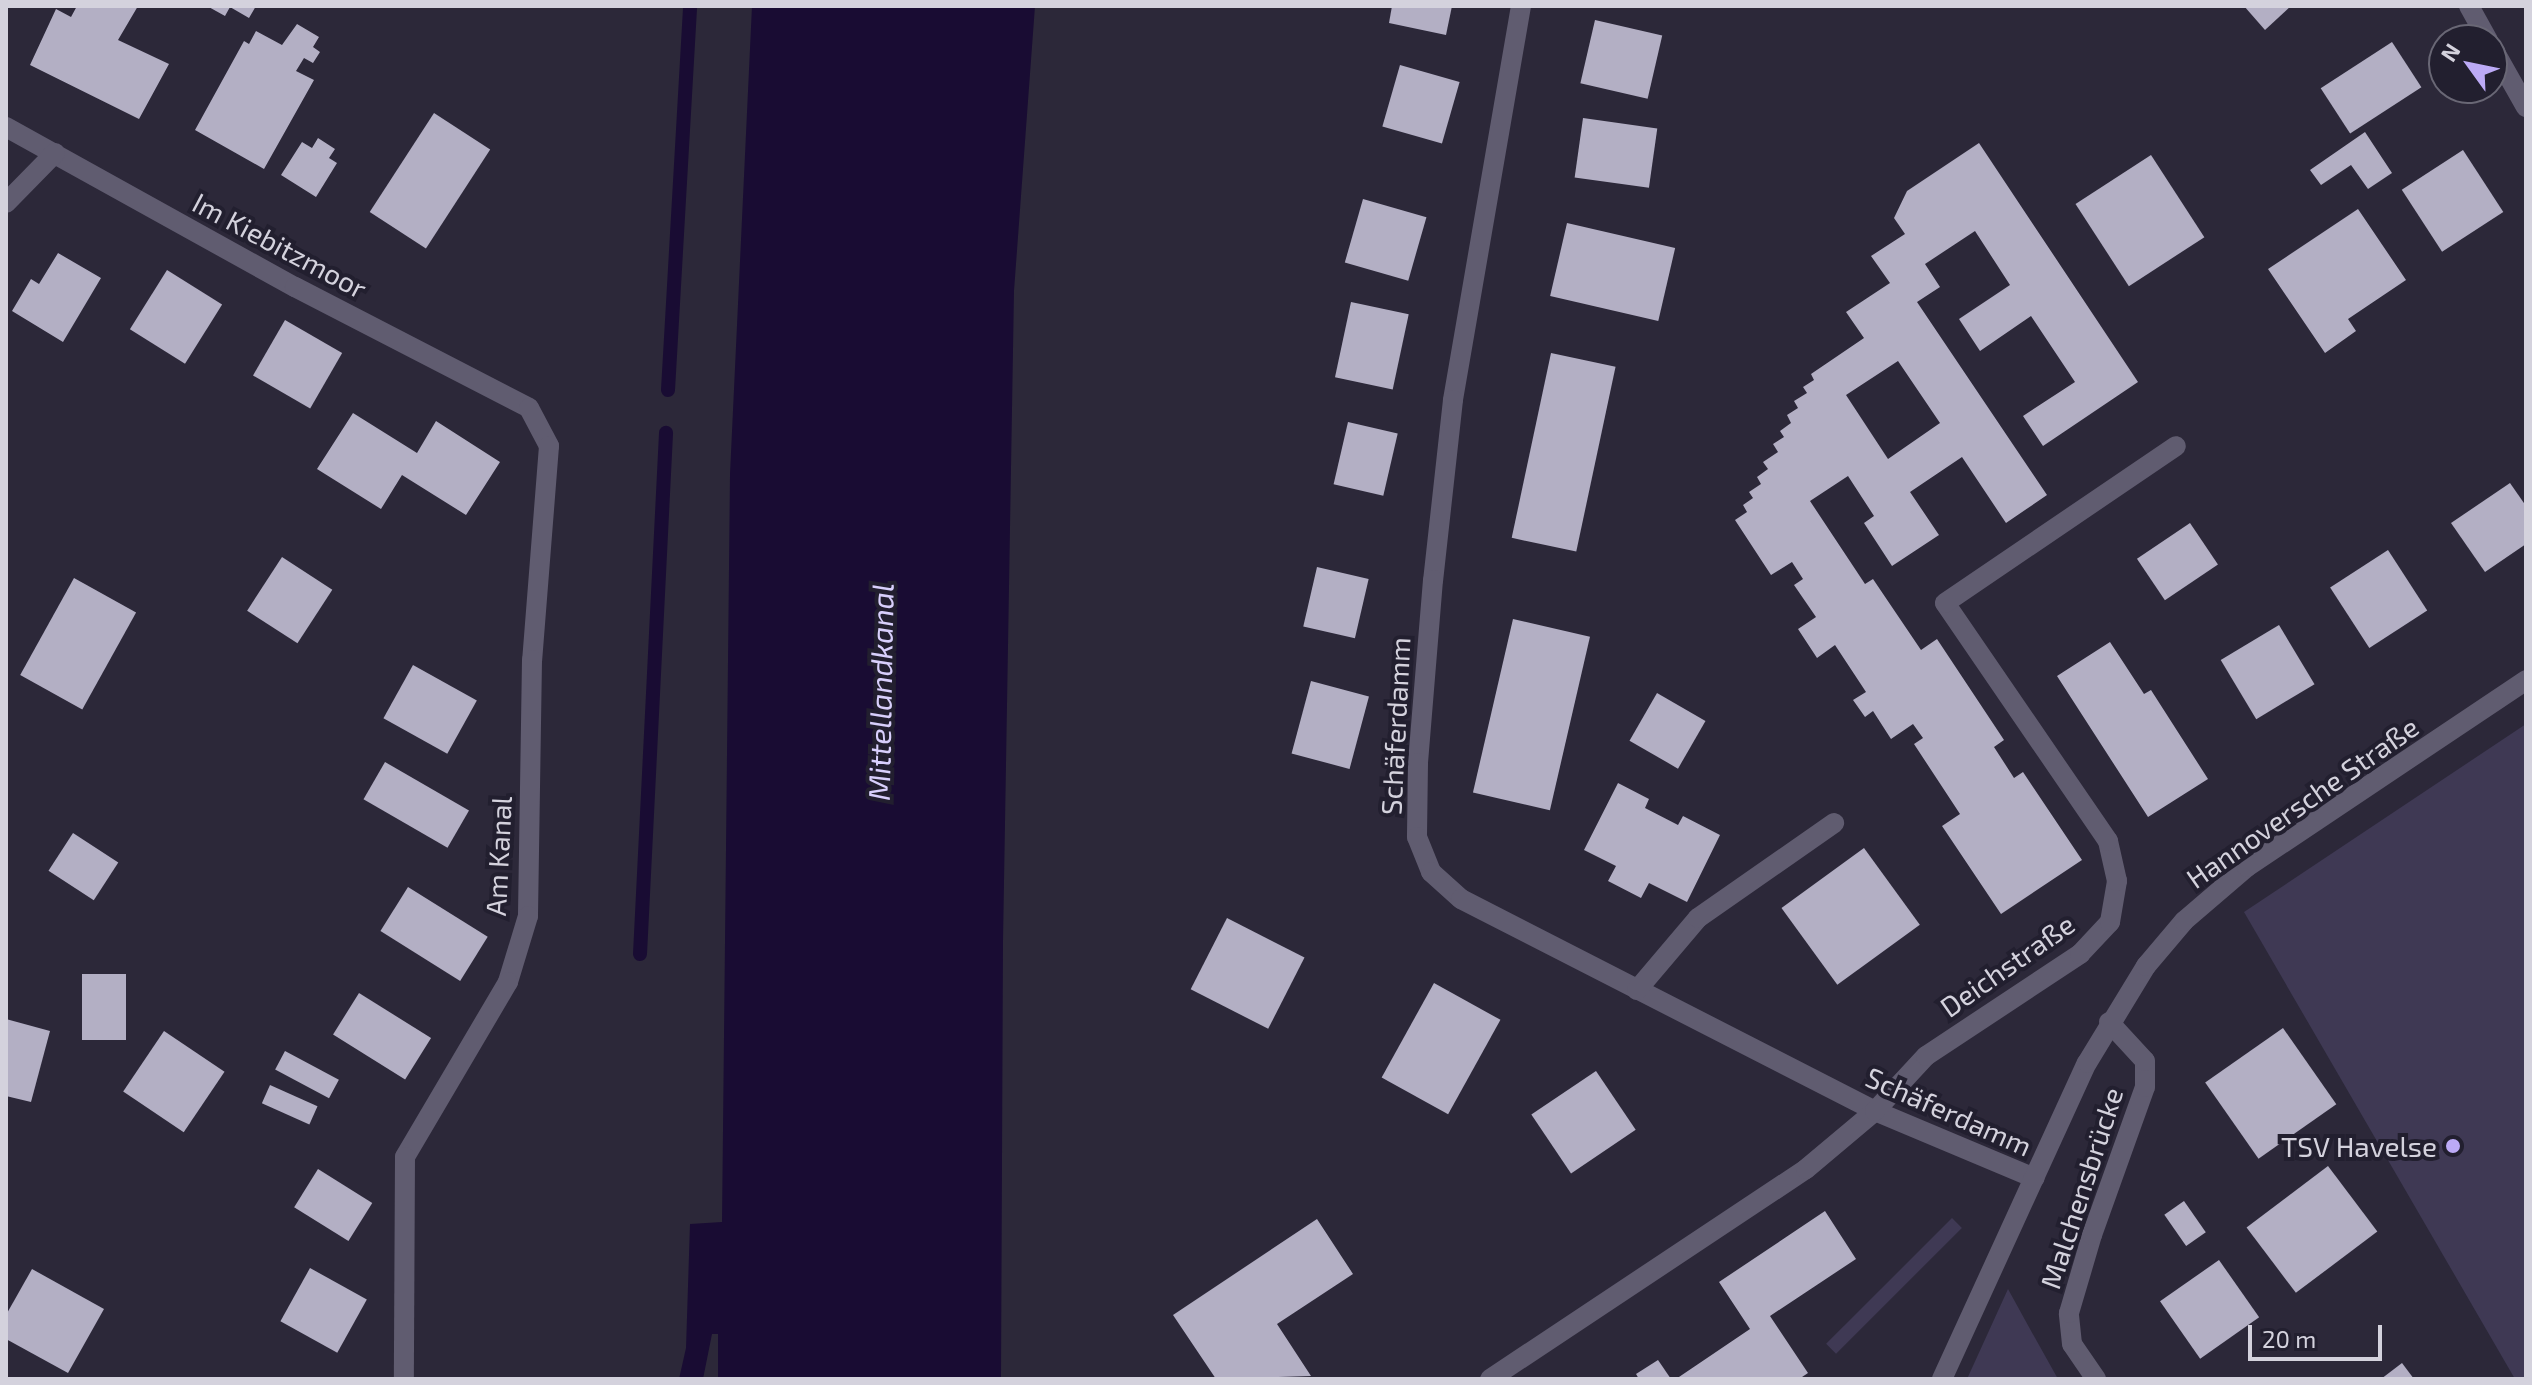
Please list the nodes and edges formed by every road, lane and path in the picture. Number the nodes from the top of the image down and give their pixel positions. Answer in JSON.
{"nodes":[{"id":1,"x":1521,"y":6,"type":"edge"},
{"id":2,"x":2469,"y":6,"type":"edge"},
{"id":3,"x":2479,"y":24,"type":"edge"},
{"id":4,"x":2508,"y":75,"type":"edge"},
{"id":5,"x":2526,"y":107,"type":"edge"},
{"id":6,"x":6,"y":127,"type":"edge"},
{"id":7,"x":55,"y":153,"type":"junction"},
{"id":8,"x":6,"y":203,"type":"edge"},
{"id":9,"x":529,"y":408,"type":"joint"},
{"id":10,"x":2176,"y":446,"type":"dead end"},
{"id":11,"x":2526,"y":680,"type":"edge"},
{"id":12,"x":1834,"y":823,"type":"dead end"},
{"id":13,"x":1637,"y":990,"type":"junction"},
{"id":14,"x":2109,"y":1022,"type":"junction"},
{"id":15,"x":1875,"y":1111,"type":"junction"},
{"id":16,"x":2034,"y":1178,"type":"junction"},
{"id":17,"x":404,"y":1379,"type":"edge"},
{"id":18,"x":1490,"y":1379,"type":"edge"},
{"id":19,"x":1942,"y":1379,"type":"edge"},
{"id":20,"x":2096,"y":1379,"type":"edge"}],
"edges":[{"from":1,"to":13,"type":"street","name":"Schäferdamm"},
{"from":2,"to":3,"type":"street"},
{"from":4,"to":5,"type":"street"},
{"from":6,"to":7,"type":"street","name":"Im Kiebitzmoor"},
{"from":7,"to":8,"type":"street"},
{"from":7,"to":9,"type":"street","name":"Im Kiebitzmoor"},
{"from":9,"to":17,"type":"street","name":"Am Kanal"},
{"from":10,"to":15,"type":"street","name":"Deichstraße"},
{"from":11,"to":14,"type":"street","name":"Hannoversche Straße"},
{"from":12,"to":13,"type":"street"},
{"from":13,"to":15,"type":"street","name":"Schäferdamm"},
{"from":14,"to":16,"type":"street","name":"Hannoversche Straße"},
{"from":14,"to":20,"type":"street","name":"Malchensbrücke"},
{"from":15,"to":16,"type":"street","name":"Schäferdamm"},
{"from":15,"to":18,"type":"street","name":"Deichstraße"},
{"from":16,"to":19,"type":"street","name":"Hannoversche Straße"}]}
